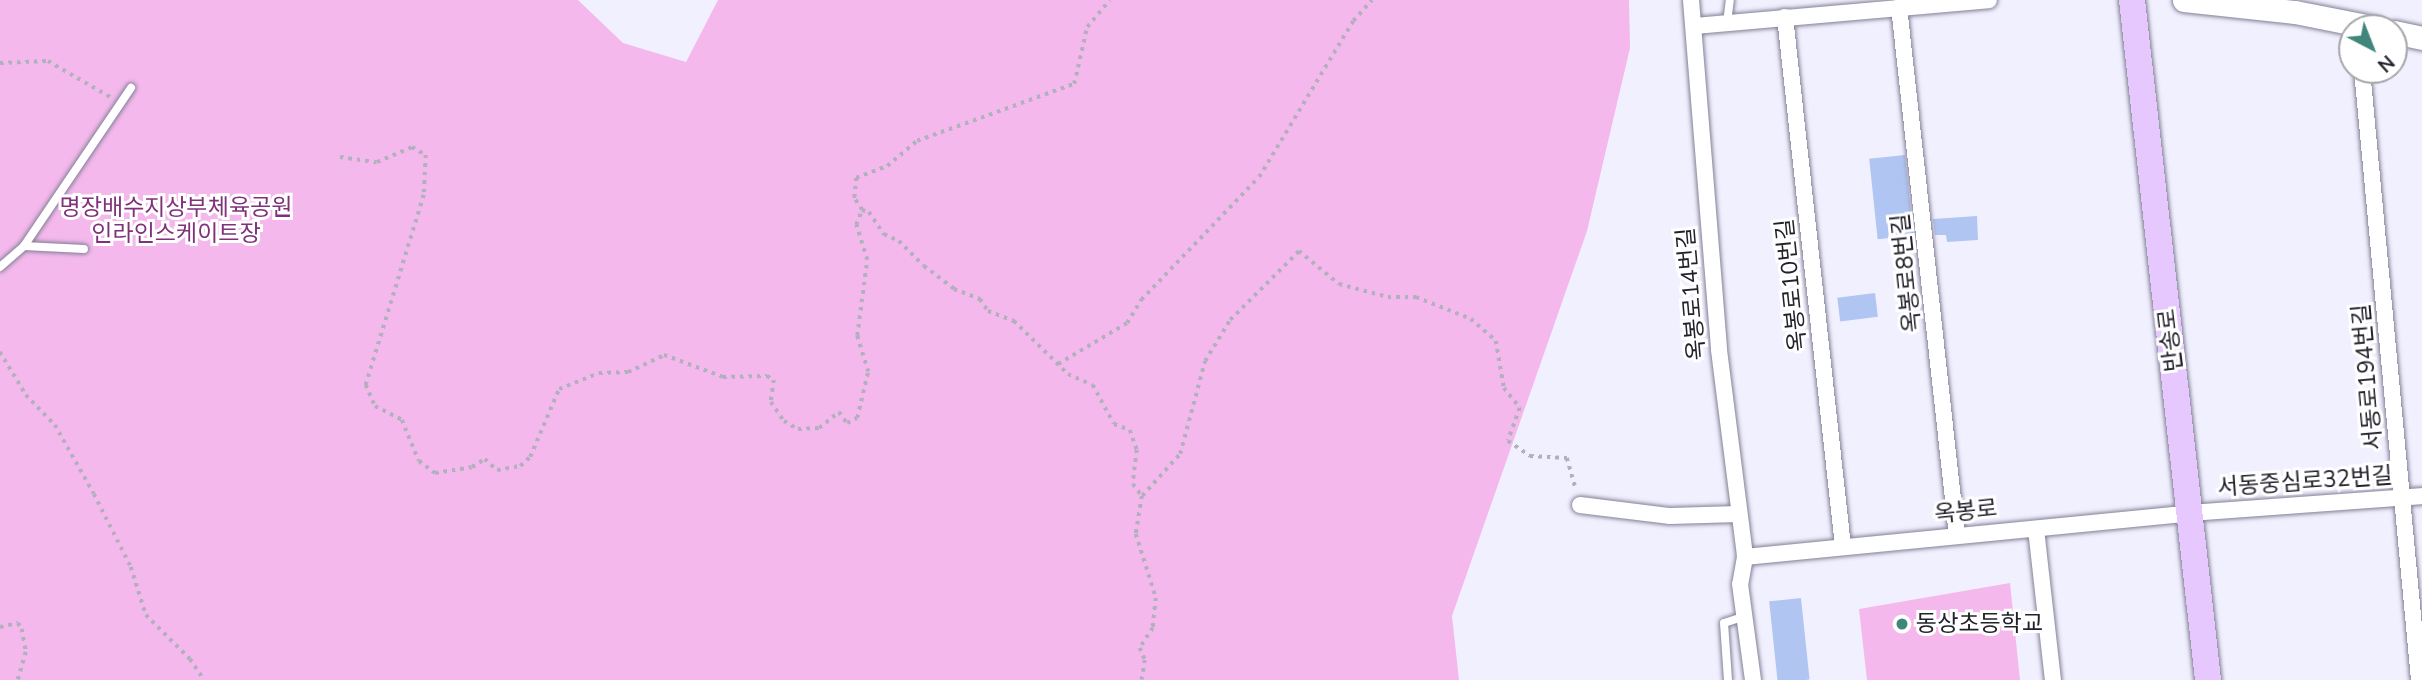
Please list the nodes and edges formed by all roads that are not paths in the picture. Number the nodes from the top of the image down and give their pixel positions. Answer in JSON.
{"nodes":[{"id":1,"x":1691,"y":0,"type":"edge"},
{"id":2,"x":1730,"y":0,"type":"edge"},
{"id":3,"x":1989,"y":0,"type":"edge"},
{"id":4,"x":2132,"y":0,"type":"edge"},
{"id":5,"x":2184,"y":0,"type":"edge"},
{"id":6,"x":1901,"y":3,"type":"edge"},
{"id":7,"x":1785,"y":17,"type":"junction"},
{"id":8,"x":1727,"y":23,"type":"junction"},
{"id":9,"x":2338,"y":23,"type":"edge"},
{"id":10,"x":1694,"y":26,"type":"junction"},
{"id":11,"x":2363,"y":84,"type":"edge"},
{"id":12,"x":131,"y":88,"type":"dead end"},
{"id":13,"x":24,"y":246,"type":"junction"},
{"id":14,"x":83,"y":249,"type":"dead end"},
{"id":15,"x":0,"y":267,"type":"edge"},
{"id":16,"x":2422,"y":496,"type":"edge"},
{"id":17,"x":2402,"y":498,"type":"junction"},
{"id":18,"x":1580,"y":505,"type":"road end"},
{"id":19,"x":2191,"y":513,"type":"junction"},
{"id":20,"x":1739,"y":514,"type":"junction"},
{"id":21,"x":2036,"y":528,"type":"junction"},
{"id":22,"x":1957,"y":536,"type":"junction"},
{"id":23,"x":1843,"y":547,"type":"junction"},
{"id":24,"x":1745,"y":557,"type":"junction"},
{"id":25,"x":1745,"y":616,"type":"junction"},
{"id":26,"x":2419,"y":659,"type":"edge"},
{"id":27,"x":1728,"y":680,"type":"edge"},
{"id":28,"x":1753,"y":680,"type":"edge"},
{"id":29,"x":2053,"y":680,"type":"edge"},
{"id":30,"x":2208,"y":680,"type":"edge"},
{"id":31,"x":2419,"y":680,"type":"edge"}],
"edges":[{"from":1,"to":10,"type":"street","name":"옥봉로14번길"},
{"from":2,"to":8,"type":"lane"},
{"from":3,"to":6,"type":"street"},
{"from":4,"to":19,"type":"main road","name":"반송로"},
{"from":5,"to":9,"type":"street"},
{"from":6,"to":7,"type":"street"},
{"from":6,"to":22,"type":"street","name":"옥봉로8번길"},
{"from":7,"to":8,"type":"street"},
{"from":7,"to":23,"type":"street","name":"옥봉로10번길"},
{"from":8,"to":10,"type":"street"},
{"from":10,"to":20,"type":"street","name":"옥봉로14번길"},
{"from":11,"to":17,"type":"street","name":"서동로194번길"},
{"from":12,"to":13,"type":"lane"},
{"from":13,"to":14,"type":"lane"},
{"from":13,"to":15,"type":"lane"},
{"from":16,"to":17,"type":"street","name":"서동중심로32번길"},
{"from":17,"to":19,"type":"street","name":"서동중심로32번길"},
{"from":17,"to":26,"type":"street","name":"서동로194번길"},
{"from":18,"to":20,"type":"street"},
{"from":19,"to":21,"type":"street","name":"옥봉로"},
{"from":19,"to":30,"type":"main road","name":"반송로"},
{"from":20,"to":24,"type":"street","name":"옥봉로14번길"},
{"from":21,"to":22,"type":"street","name":"옥봉로"},
{"from":21,"to":29,"type":"street"},
{"from":22,"to":23,"type":"street","name":"옥봉로"},
{"from":23,"to":24,"type":"street","name":"옥봉로"},
{"from":24,"to":25,"type":"street","name":"옥봉로14번길"},
{"from":25,"to":27,"type":"lane"},
{"from":25,"to":28,"type":"street","name":"옥봉로14번길"},
{"from":26,"to":31,"type":"street","name":"서동로194번길"}]}
